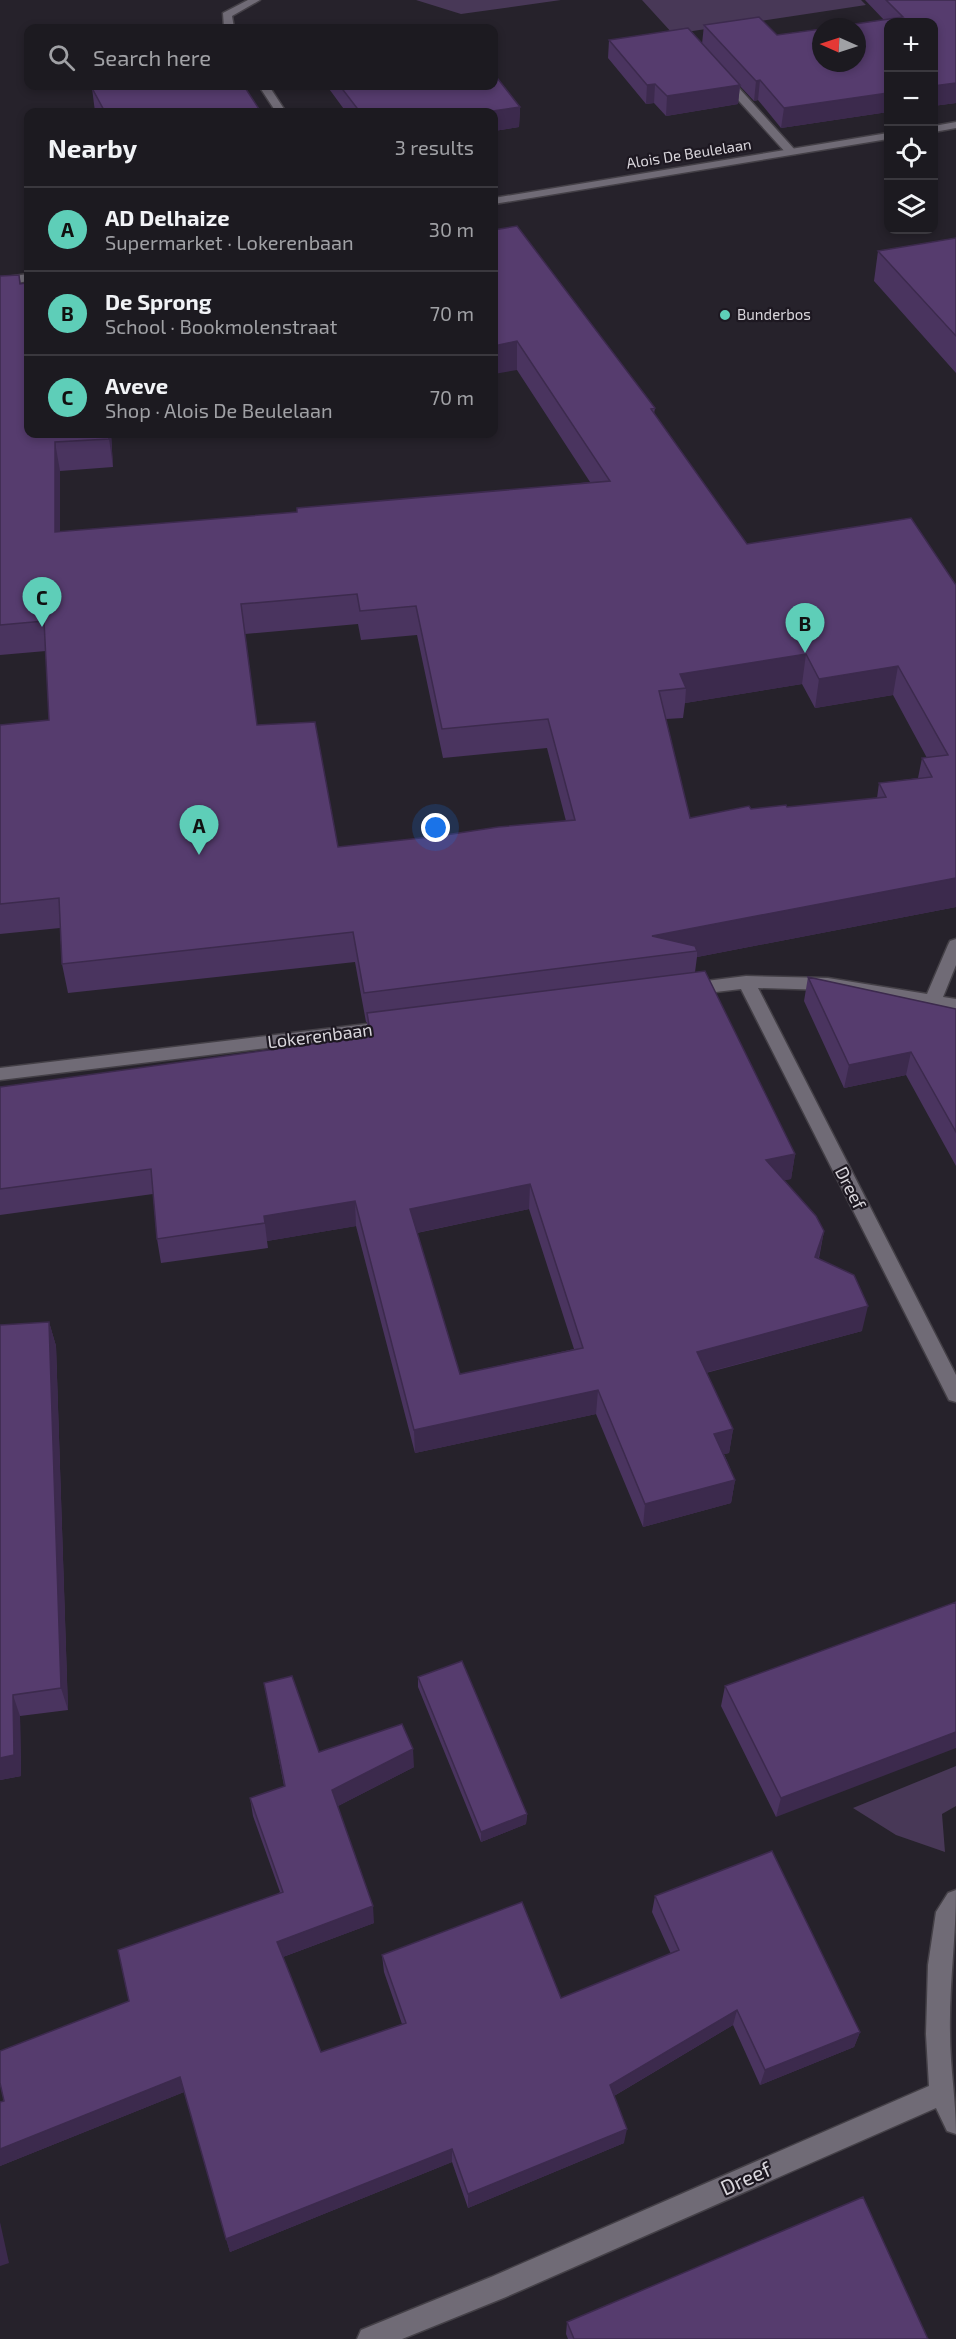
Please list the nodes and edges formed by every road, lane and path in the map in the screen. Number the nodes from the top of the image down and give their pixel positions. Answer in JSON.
{"nodes":[{"id":1,"x":255,"y":0,"type":"edge"},
{"id":2,"x":228,"y":24,"type":"edge"},
{"id":3,"x":714,"y":67,"type":"edge"},
{"id":4,"x":267,"y":90,"type":"edge"},
{"id":5,"x":278,"y":108,"type":"edge"},
{"id":6,"x":956,"y":125,"type":"edge"},
{"id":7,"x":938,"y":128,"type":"edge"},
{"id":8,"x":884,"y":137,"type":"edge"},
{"id":9,"x":791,"y":152,"type":"junction"},
{"id":10,"x":498,"y":200,"type":"edge"},
{"id":11,"x":24,"y":279,"type":"edge"},
{"id":12,"x":0,"y":282,"type":"edge"},
{"id":13,"x":956,"y":945,"type":"edge"},
{"id":14,"x":746,"y":982,"type":"junction"},
{"id":15,"x":676,"y":991,"type":"edge"},
{"id":16,"x":933,"y":1001,"type":"junction"},
{"id":17,"x":956,"y":1005,"type":"edge"},
{"id":18,"x":406,"y":1026,"type":"edge"},
{"id":19,"x":0,"y":1074,"type":"edge"},
{"id":20,"x":956,"y":1394,"type":"edge"},
{"id":21,"x":956,"y":1901,"type":"edge"},
{"id":22,"x":942,"y":2093,"type":"junction"},
{"id":23,"x":956,"y":2122,"type":"edge"},
{"id":24,"x":370,"y":2339,"type":"edge"}],
"edges":[{"from":1,"to":2,"type":"street"},
{"from":3,"to":9,"type":"street"},
{"from":4,"to":5,"type":"street"},
{"from":6,"to":7,"type":"street"},
{"from":8,"to":9,"type":"street","name":"Alois De Beulelaan"},
{"from":9,"to":10,"type":"street","name":"Alois De Beulelaan"},
{"from":11,"to":12,"type":"street"},
{"from":13,"to":16,"type":"street"},
{"from":14,"to":15,"type":"street"},
{"from":14,"to":16,"type":"street"},
{"from":14,"to":20,"type":"street","name":"Dreef"},
{"from":16,"to":17,"type":"street"},
{"from":18,"to":19,"type":"street","name":"Lokerenbaan"},
{"from":21,"to":22,"type":"street"},
{"from":22,"to":23,"type":"street"},
{"from":22,"to":24,"type":"street","name":"Dreef"}]}
